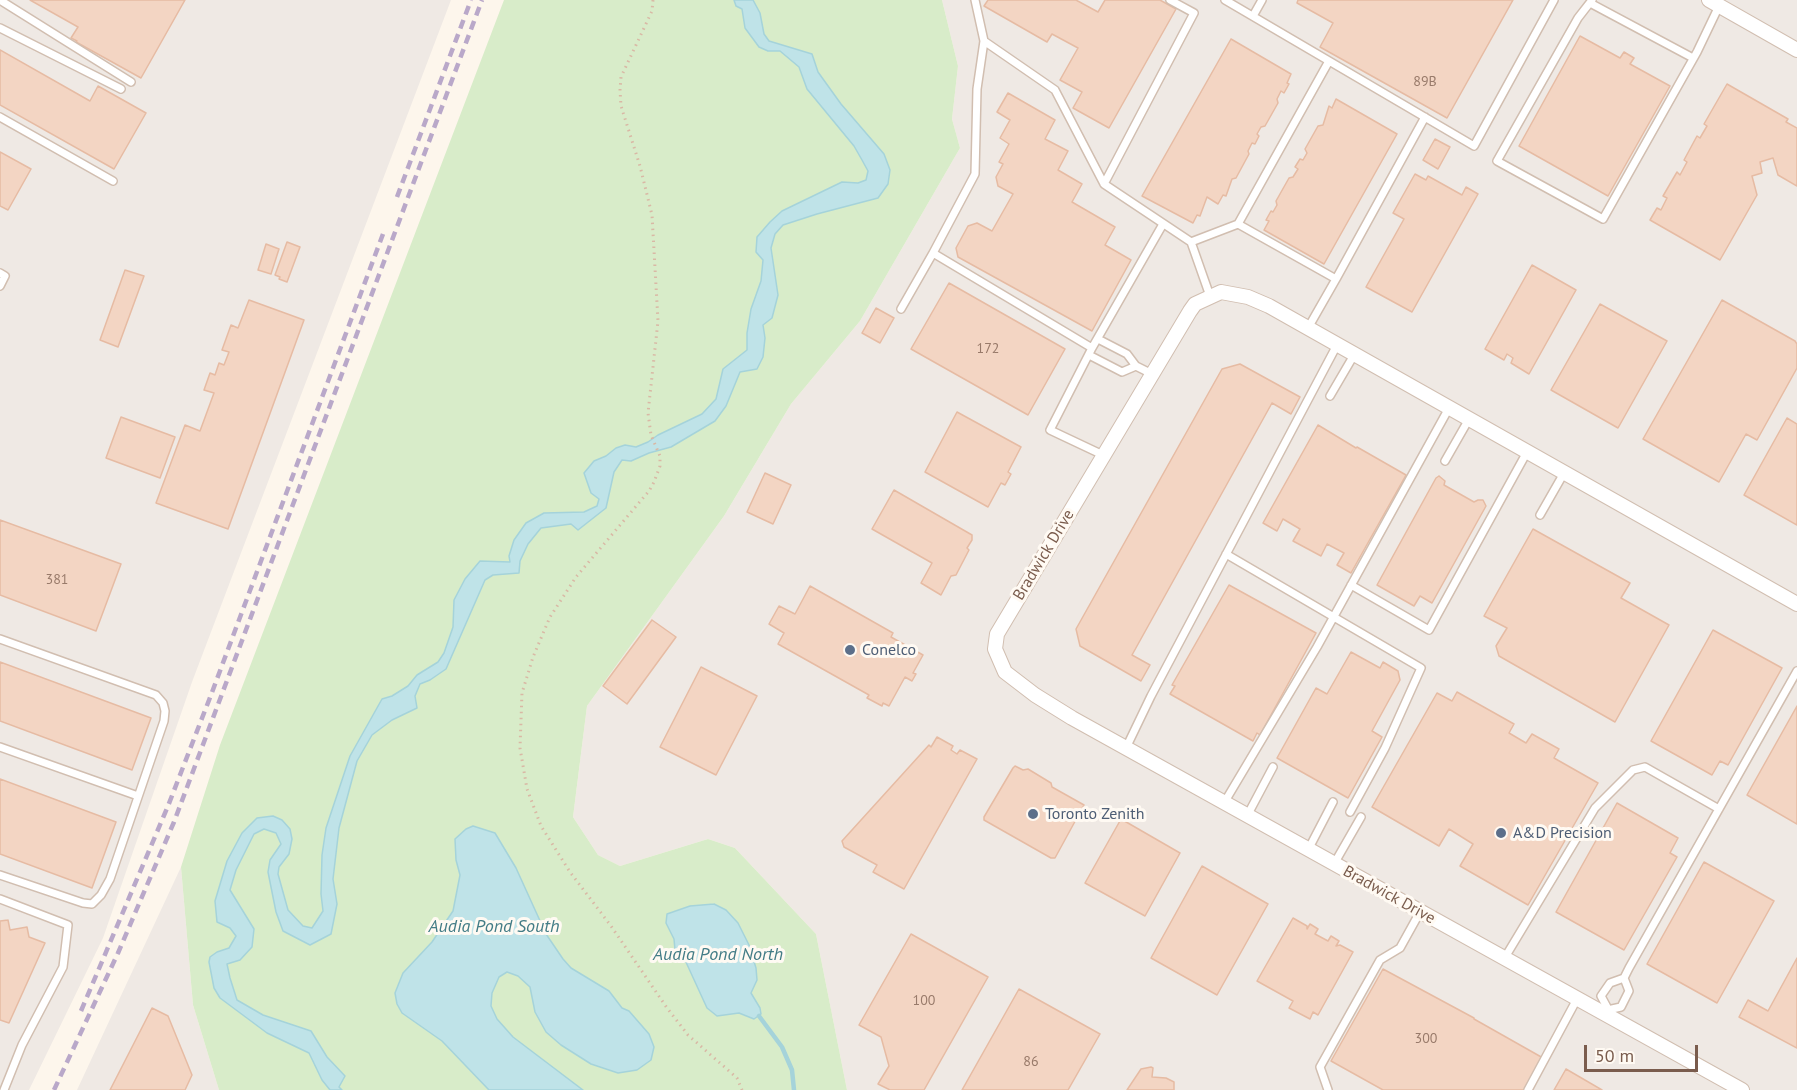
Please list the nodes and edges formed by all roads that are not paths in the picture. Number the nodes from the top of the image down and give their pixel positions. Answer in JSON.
{"nodes":[{"id":1,"x":0,"y":0,"type":"edge"},
{"id":2,"x":975,"y":0,"type":"edge"},
{"id":3,"x":1170,"y":0,"type":"edge"},
{"id":4,"x":1225,"y":0,"type":"edge"},
{"id":5,"x":1262,"y":0,"type":"edge"},
{"id":6,"x":1554,"y":0,"type":"edge"},
{"id":7,"x":1591,"y":2,"type":"edge"},
{"id":8,"x":1714,"y":3,"type":"edge"},
{"id":9,"x":1253,"y":16,"type":"junction"},
{"id":10,"x":0,"y":28,"type":"edge"},
{"id":11,"x":984,"y":41,"type":"junction"},
{"id":12,"x":1796,"y":48,"type":"edge"},
{"id":13,"x":1693,"y":58,"type":"junction"},
{"id":14,"x":1329,"y":61,"type":"junction"},
{"id":15,"x":131,"y":82,"type":"dead end"},
{"id":16,"x":121,"y":88,"type":"dead end"},
{"id":17,"x":0,"y":117,"type":"edge"},
{"id":18,"x":1425,"y":117,"type":"junction"},
{"id":19,"x":113,"y":181,"type":"dead end"},
{"id":20,"x":1104,"y":184,"type":"junction"},
{"id":21,"x":1163,"y":224,"type":"junction"},
{"id":22,"x":1238,"y":224,"type":"junction"},
{"id":23,"x":1191,"y":242,"type":"junction"},
{"id":24,"x":933,"y":253,"type":"junction"},
{"id":25,"x":0,"y":273,"type":"edge"},
{"id":26,"x":1336,"y":279,"type":"junction"},
{"id":27,"x":0,"y":286,"type":"edge"},
{"id":28,"x":1210,"y":296,"type":"junction"},
{"id":29,"x":901,"y":309,"type":"dead end"},
{"id":30,"x":1308,"y":328,"type":"junction"},
{"id":31,"x":1098,"y":339,"type":"junction"},
{"id":32,"x":1337,"y":345,"type":"junction"},
{"id":33,"x":1091,"y":351,"type":"junction"},
{"id":34,"x":1354,"y":355,"type":"junction"},
{"id":35,"x":1136,"y":366,"type":"junction"},
{"id":36,"x":1152,"y":374,"type":"junction"},
{"id":37,"x":1330,"y":396,"type":"dead end"},
{"id":38,"x":1449,"y":408,"type":"junction"},
{"id":39,"x":1469,"y":419,"type":"junction"},
{"id":40,"x":1527,"y":452,"type":"junction"},
{"id":41,"x":1104,"y":455,"type":"junction"},
{"id":42,"x":1445,"y":461,"type":"dead end"},
{"id":43,"x":1564,"y":473,"type":"junction"},
{"id":44,"x":1540,"y":515,"type":"dead end"},
{"id":45,"x":1226,"y":554,"type":"junction"},
{"id":46,"x":1352,"y":585,"type":"junction"},
{"id":47,"x":1797,"y":604,"type":"edge"},
{"id":48,"x":1334,"y":617,"type":"junction"},
{"id":49,"x":0,"y":639,"type":"edge"},
{"id":50,"x":1797,"y":671,"type":"edge"},
{"id":51,"x":0,"y":747,"type":"edge"},
{"id":52,"x":1126,"y":748,"type":"junction"},
{"id":53,"x":1273,"y":767,"type":"dead end"},
{"id":54,"x":138,"y":796,"type":"junction"},
{"id":55,"x":1333,"y":802,"type":"dead end"},
{"id":56,"x":1224,"y":803,"type":"junction"},
{"id":57,"x":1719,"y":809,"type":"junction"},
{"id":58,"x":1350,"y":812,"type":"dead end"},
{"id":59,"x":1247,"y":816,"type":"junction"},
{"id":60,"x":1360,"y":818,"type":"dead end"},
{"id":61,"x":1308,"y":850,"type":"junction"},
{"id":62,"x":1334,"y":864,"type":"junction"},
{"id":63,"x":0,"y":875,"type":"edge"},
{"id":64,"x":0,"y":899,"type":"edge"},
{"id":65,"x":1420,"y":912,"type":"junction"},
{"id":66,"x":1504,"y":959,"type":"junction"},
{"id":67,"x":1624,"y":978,"type":"junction"},
{"id":68,"x":1577,"y":999,"type":"junction"},
{"id":69,"x":1604,"y":1010,"type":"junction"},
{"id":70,"x":4,"y":1090,"type":"edge"},
{"id":71,"x":1328,"y":1090,"type":"edge"},
{"id":72,"x":1528,"y":1090,"type":"edge"},
{"id":73,"x":1742,"y":1090,"type":"edge"}],
"edges":[{"from":1,"to":15,"type":"lane"},
{"from":2,"to":11,"type":"lane"},
{"from":3,"to":20,"type":"lane"},
{"from":4,"to":9,"type":"lane"},
{"from":5,"to":9,"type":"lane"},
{"from":6,"to":18,"type":"lane"},
{"from":7,"to":13,"type":"lane"},
{"from":7,"to":13,"type":"lane"},
{"from":8,"to":12,"type":"street"},
{"from":8,"to":13,"type":"lane"},
{"from":9,"to":14,"type":"lane"},
{"from":10,"to":16,"type":"lane"},
{"from":11,"to":20,"type":"lane"},
{"from":11,"to":24,"type":"lane"},
{"from":14,"to":18,"type":"lane"},
{"from":14,"to":22,"type":"lane"},
{"from":17,"to":19,"type":"lane"},
{"from":18,"to":26,"type":"lane"},
{"from":20,"to":21,"type":"lane"},
{"from":21,"to":23,"type":"lane"},
{"from":21,"to":31,"type":"lane"},
{"from":22,"to":23,"type":"lane"},
{"from":22,"to":26,"type":"lane"},
{"from":23,"to":28,"type":"lane"},
{"from":24,"to":29,"type":"lane"},
{"from":24,"to":33,"type":"lane"},
{"from":25,"to":27,"type":"lane"},
{"from":26,"to":30,"type":"lane"},
{"from":28,"to":30,"type":"street"},
{"from":28,"to":36,"type":"street","name":"Bradwick Drive"},
{"from":30,"to":32,"type":"street"},
{"from":31,"to":33,"type":"lane"},
{"from":31,"to":35,"type":"lane"},
{"from":32,"to":34,"type":"street"},
{"from":32,"to":45,"type":"lane"},
{"from":33,"to":35,"type":"lane"},
{"from":33,"to":41,"type":"lane"},
{"from":34,"to":37,"type":"lane"},
{"from":34,"to":38,"type":"street"},
{"from":35,"to":36,"type":"lane"},
{"from":36,"to":41,"type":"street","name":"Bradwick Drive"},
{"from":38,"to":39,"type":"street"},
{"from":38,"to":46,"type":"lane"},
{"from":39,"to":40,"type":"street"},
{"from":39,"to":42,"type":"lane"},
{"from":40,"to":43,"type":"street"},
{"from":40,"to":46,"type":"lane"},
{"from":41,"to":52,"type":"street","name":"Bradwick Drive"},
{"from":43,"to":44,"type":"lane"},
{"from":43,"to":47,"type":"street"},
{"from":45,"to":48,"type":"lane"},
{"from":45,"to":52,"type":"lane"},
{"from":46,"to":48,"type":"lane"},
{"from":48,"to":56,"type":"lane"},
{"from":48,"to":58,"type":"lane"},
{"from":49,"to":54,"type":"lane"},
{"from":50,"to":57,"type":"lane"},
{"from":51,"to":54,"type":"lane"},
{"from":52,"to":56,"type":"street","name":"Bradwick Drive"},
{"from":53,"to":59,"type":"lane"},
{"from":54,"to":63,"type":"lane"},
{"from":55,"to":61,"type":"lane"},
{"from":56,"to":59,"type":"street","name":"Bradwick Drive"},
{"from":57,"to":66,"type":"lane"},
{"from":57,"to":67,"type":"lane"},
{"from":59,"to":61,"type":"street","name":"Bradwick Drive"},
{"from":60,"to":62,"type":"lane"},
{"from":61,"to":62,"type":"street","name":"Bradwick Drive"},
{"from":62,"to":65,"type":"street","name":"Bradwick Drive"},
{"from":64,"to":70,"type":"lane"},
{"from":65,"to":66,"type":"street","name":"Bradwick Drive"},
{"from":65,"to":71,"type":"lane"},
{"from":66,"to":68,"type":"street","name":"Bradwick Drive"},
{"from":67,"to":69,"type":"lane"},
{"from":67,"to":69,"type":"lane"},
{"from":68,"to":69,"type":"street","name":"Bradwick Drive"},
{"from":68,"to":72,"type":"lane"},
{"from":69,"to":73,"type":"street","name":"Bradwick Drive"}]}
